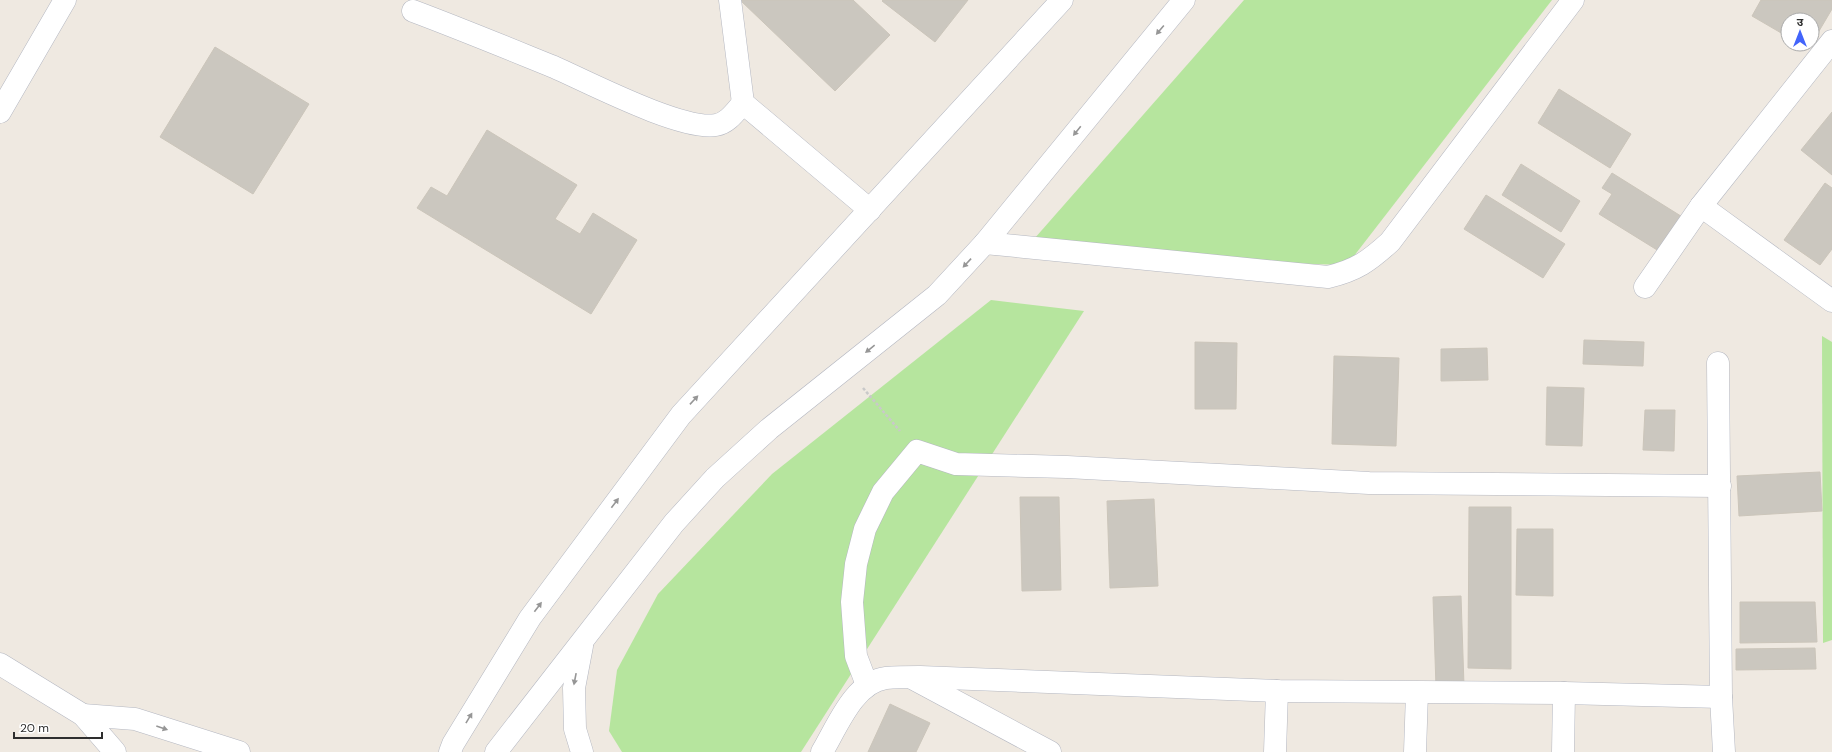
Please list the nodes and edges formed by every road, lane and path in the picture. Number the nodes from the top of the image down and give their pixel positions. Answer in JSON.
{"nodes":[{"id":1,"x":65,"y":0,"type":"edge"},
{"id":2,"x":730,"y":0,"type":"edge"},
{"id":3,"x":1062,"y":0,"type":"edge"},
{"id":4,"x":1184,"y":0,"type":"edge"},
{"id":5,"x":1573,"y":0,"type":"edge"},
{"id":6,"x":413,"y":11,"type":"dead end"},
{"id":7,"x":1832,"y":41,"type":"edge"},
{"id":8,"x":1825,"y":63,"type":"edge"},
{"id":9,"x":743,"y":103,"type":"junction"},
{"id":10,"x":0,"y":112,"type":"edge"},
{"id":11,"x":1701,"y":206,"type":"junction"},
{"id":12,"x":870,"y":210,"type":"junction"},
{"id":13,"x":985,"y":243,"type":"junction"},
{"id":14,"x":1645,"y":286,"type":"dead end"},
{"id":15,"x":1832,"y":301,"type":"edge"},
{"id":16,"x":1718,"y":363,"type":"dead end"},
{"id":17,"x":847,"y":368,"type":"junction"},
{"id":18,"x":917,"y":451,"type":"junction"},
{"id":19,"x":1720,"y":486,"type":"junction"},
{"id":20,"x":583,"y":641,"type":"junction"},
{"id":21,"x":0,"y":664,"type":"edge"},
{"id":22,"x":911,"y":677,"type":"junction"},
{"id":23,"x":867,"y":684,"type":"junction"},
{"id":24,"x":1277,"y":691,"type":"junction"},
{"id":25,"x":1417,"y":693,"type":"junction"},
{"id":26,"x":1564,"y":693,"type":"junction"},
{"id":27,"x":1721,"y":697,"type":"junction"},
{"id":28,"x":83,"y":715,"type":"junction"},
{"id":29,"x":115,"y":752,"type":"edge"},
{"id":30,"x":239,"y":752,"type":"edge"},
{"id":31,"x":450,"y":752,"type":"edge"},
{"id":32,"x":496,"y":752,"type":"edge"},
{"id":33,"x":582,"y":752,"type":"edge"},
{"id":34,"x":822,"y":752,"type":"edge"},
{"id":35,"x":1050,"y":752,"type":"edge"},
{"id":36,"x":1275,"y":752,"type":"edge"},
{"id":37,"x":1416,"y":752,"type":"edge"},
{"id":38,"x":1563,"y":752,"type":"edge"},
{"id":39,"x":1724,"y":752,"type":"edge"}],
"edges":[{"from":1,"to":10,"type":"street"},
{"from":2,"to":9,"type":"street"},
{"from":3,"to":12,"type":"street"},
{"from":4,"to":13,"type":"street","one_way":true},
{"from":5,"to":13,"type":"street"},
{"from":6,"to":9,"type":"street"},
{"from":7,"to":8,"type":"street"},
{"from":8,"to":11,"type":"street"},
{"from":9,"to":12,"type":"street"},
{"from":11,"to":14,"type":"street"},
{"from":11,"to":15,"type":"street"},
{"from":31,"to":12,"type":"street","one_way":true},
{"from":13,"to":17,"type":"street","one_way":true},
{"from":16,"to":19,"type":"street"},
{"from":17,"to":18,"type":"path"},
{"from":17,"to":20,"type":"street"},
{"from":18,"to":19,"type":"street"},
{"from":18,"to":23,"type":"street"},
{"from":19,"to":27,"type":"street"},
{"from":20,"to":32,"type":"street"},
{"from":20,"to":33,"type":"street","one_way":true},
{"from":21,"to":28,"type":"street"},
{"from":22,"to":23,"type":"street"},
{"from":22,"to":24,"type":"street"},
{"from":22,"to":35,"type":"street"},
{"from":23,"to":34,"type":"street"},
{"from":24,"to":25,"type":"street"},
{"from":24,"to":36,"type":"street"},
{"from":25,"to":26,"type":"street"},
{"from":25,"to":37,"type":"street"},
{"from":26,"to":27,"type":"street"},
{"from":26,"to":38,"type":"street"},
{"from":27,"to":39,"type":"street"},
{"from":28,"to":29,"type":"street"},
{"from":28,"to":30,"type":"street","one_way":true}]}
